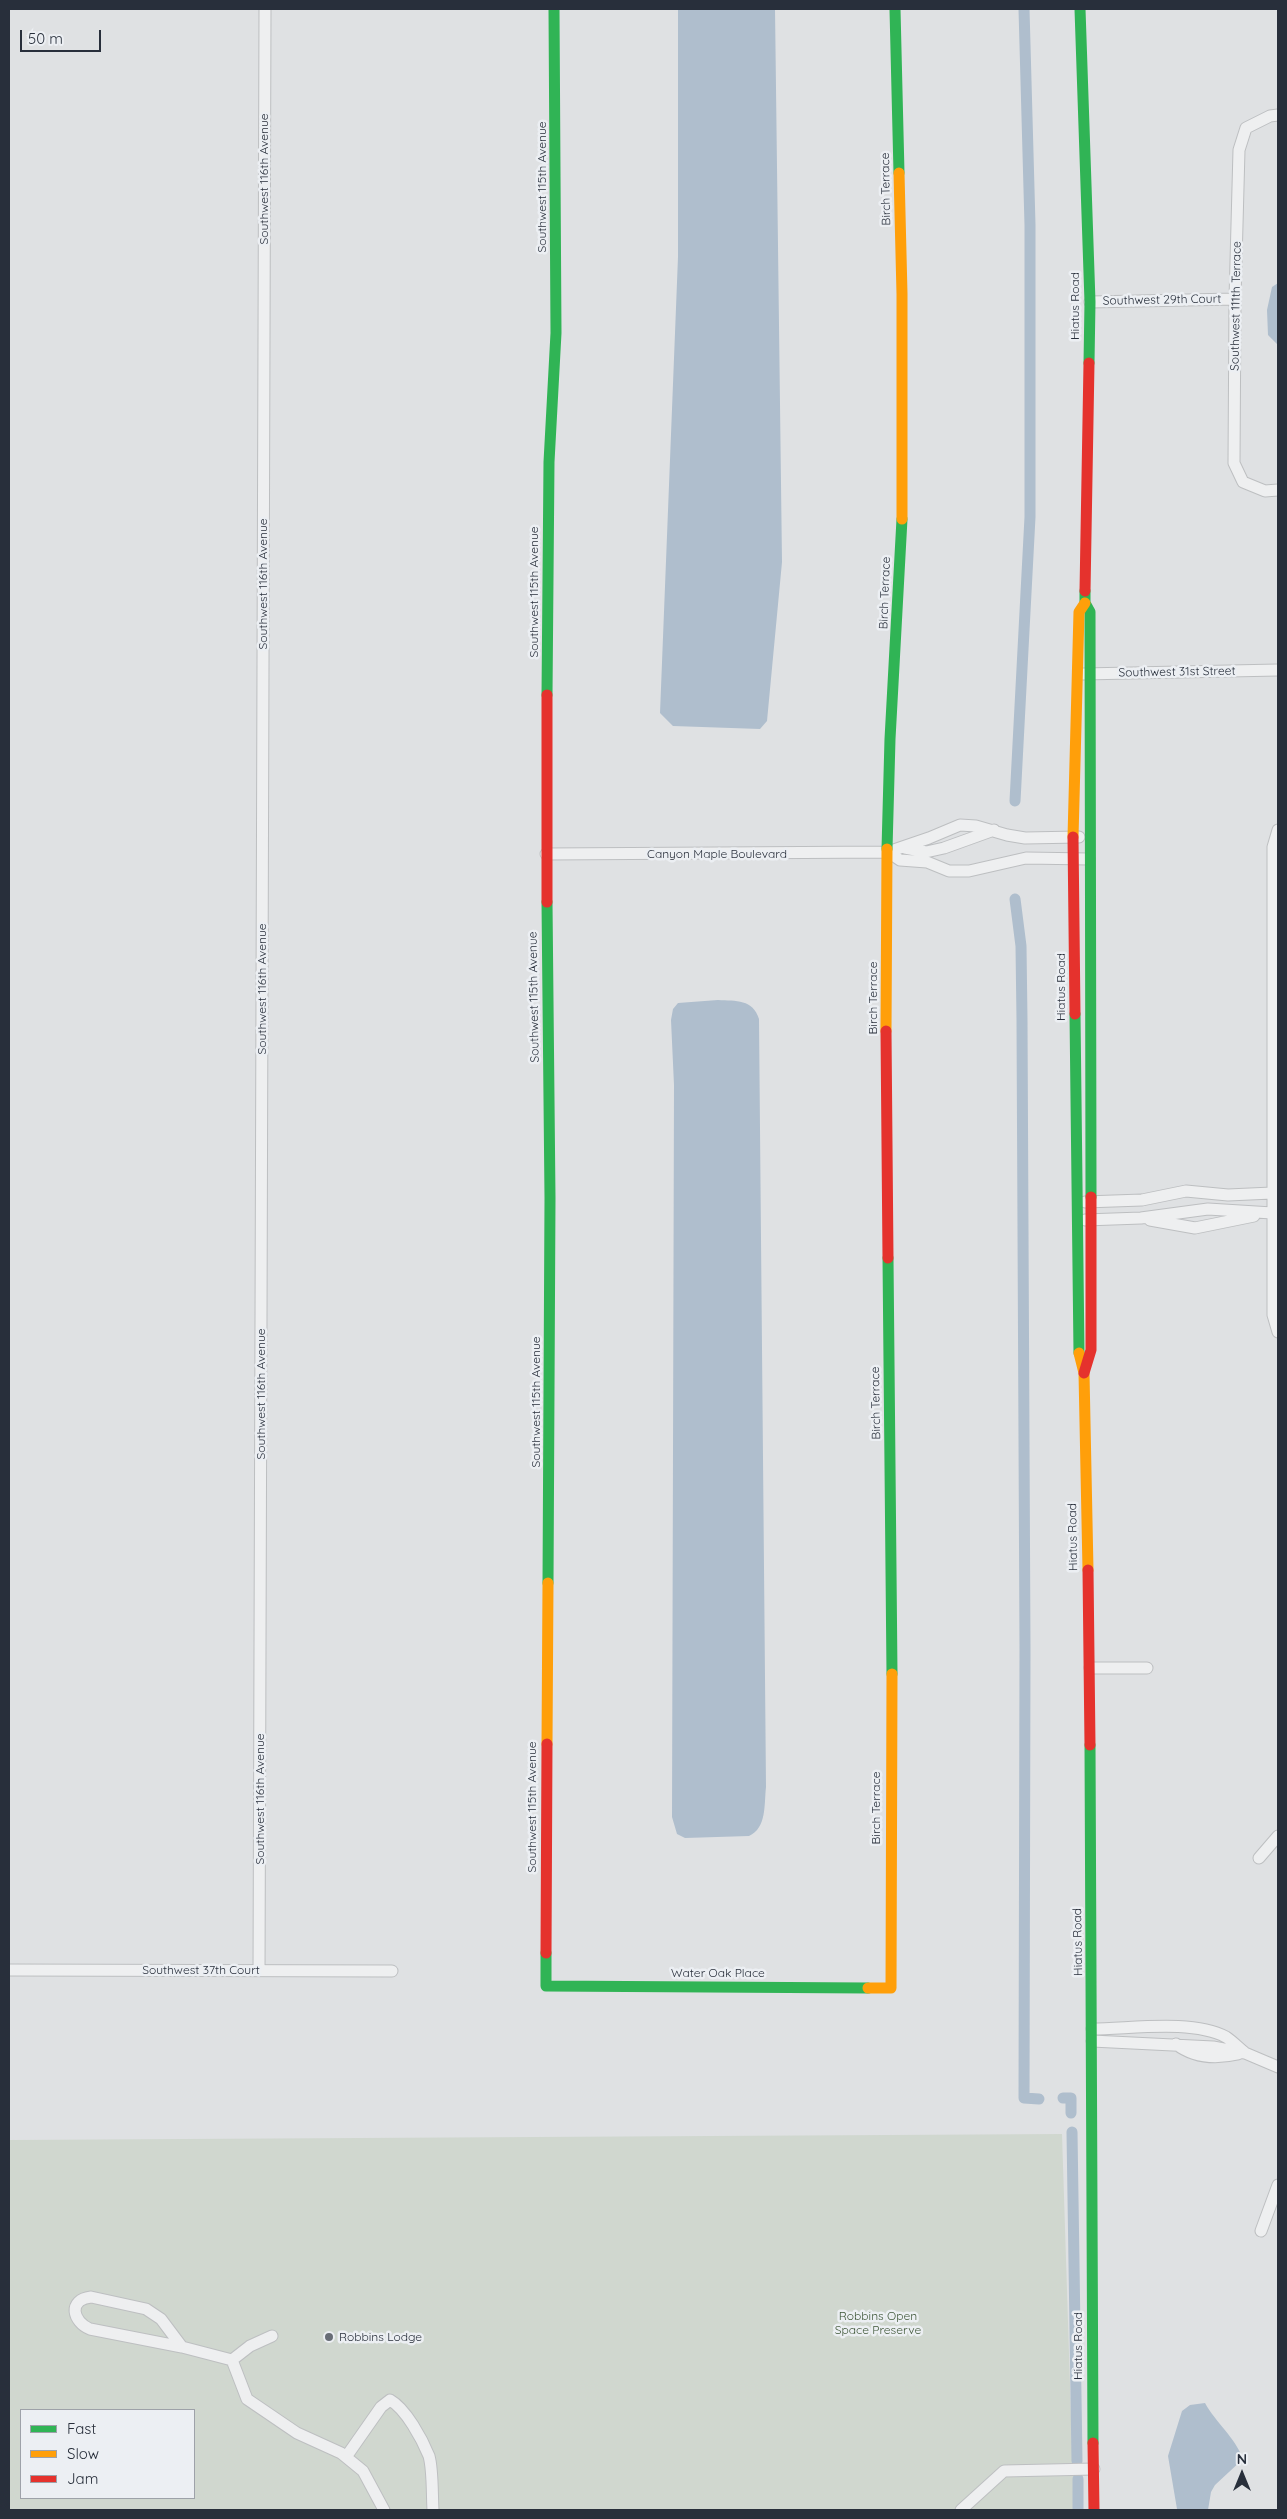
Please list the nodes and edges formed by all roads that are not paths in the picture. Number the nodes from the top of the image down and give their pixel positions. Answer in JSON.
{"nodes":[{"id":1,"x":265,"y":9,"type":"edge"},
{"id":2,"x":554,"y":9,"type":"edge"},
{"id":3,"x":895,"y":9,"type":"edge"},
{"id":4,"x":1080,"y":9,"type":"edge"},
{"id":5,"x":1278,"y":115,"type":"edge"},
{"id":6,"x":1235,"y":299,"type":"junction"},
{"id":7,"x":1090,"y":302,"type":"junction"},
{"id":8,"x":1278,"y":490,"type":"edge"},
{"id":9,"x":1085,"y":603,"type":"junction"},
{"id":10,"x":1278,"y":670,"type":"edge"},
{"id":11,"x":1077,"y":674,"type":"junction"},
{"id":12,"x":1090,"y":674,"type":"junction"},
{"id":13,"x":994,"y":830,"type":"junction"},
{"id":14,"x":1278,"y":830,"type":"edge"},
{"id":15,"x":1090,"y":837,"type":"junction"},
{"id":16,"x":1074,"y":838,"type":"junction"},
{"id":17,"x":903,"y":847,"type":"junction"},
{"id":18,"x":944,"y":848,"type":"junction"},
{"id":19,"x":888,"y":852,"type":"junction"},
{"id":20,"x":546,"y":854,"type":"junction"},
{"id":21,"x":1074,"y":859,"type":"junction"},
{"id":22,"x":1089,"y":859,"type":"junction"},
{"id":23,"x":949,"y":871,"type":"junction"},
{"id":24,"x":1203,"y":1192,"type":"junction"},
{"id":25,"x":1272,"y":1193,"type":"junction"},
{"id":26,"x":1076,"y":1202,"type":"junction"},
{"id":27,"x":1090,"y":1202,"type":"junction"},
{"id":28,"x":1203,"y":1210,"type":"junction"},
{"id":29,"x":1272,"y":1213,"type":"junction"},
{"id":30,"x":1141,"y":1218,"type":"junction"},
{"id":31,"x":1076,"y":1220,"type":"junction"},
{"id":32,"x":1090,"y":1220,"type":"junction"},
{"id":33,"x":1206,"y":1225,"type":"junction"},
{"id":34,"x":1278,"y":1332,"type":"edge"},
{"id":35,"x":1084,"y":1373,"type":"junction"},
{"id":36,"x":1090,"y":1668,"type":"junction"},
{"id":37,"x":1147,"y":1668,"type":"dead end"},
{"id":38,"x":1278,"y":1836,"type":"edge"},
{"id":39,"x":1260,"y":1858,"type":"dead end"},
{"id":40,"x":9,"y":1970,"type":"edge"},
{"id":41,"x":259,"y":1970,"type":"junction"},
{"id":42,"x":392,"y":1971,"type":"dead end"},
{"id":43,"x":546,"y":1986,"type":"joint"},
{"id":44,"x":891,"y":1988,"type":"joint"},
{"id":45,"x":1092,"y":2028,"type":"junction"},
{"id":46,"x":1092,"y":2040,"type":"junction"},
{"id":47,"x":1245,"y":2053,"type":"junction"},
{"id":48,"x":1278,"y":2067,"type":"edge"},
{"id":49,"x":1278,"y":2185,"type":"edge"},
{"id":50,"x":1261,"y":2232,"type":"dead end"},
{"id":51,"x":272,"y":2336,"type":"dead end"},
{"id":52,"x":182,"y":2347,"type":"junction"},
{"id":53,"x":232,"y":2360,"type":"junction"},
{"id":54,"x":346,"y":2458,"type":"junction"},
{"id":55,"x":1094,"y":2469,"type":"junction"},
{"id":56,"x":384,"y":2510,"type":"edge"},
{"id":57,"x":434,"y":2510,"type":"edge"},
{"id":58,"x":961,"y":2510,"type":"edge"},
{"id":59,"x":1094,"y":2510,"type":"edge"}],
"edges":[{"from":1,"to":41,"type":"street","name":"Southwest 116th Avenue"},
{"from":2,"to":20,"type":"street","name":"Southwest 115th Avenue"},
{"from":3,"to":19,"type":"street","name":"Birch Terrace"},
{"from":4,"to":7,"type":"street","name":"Hiatus Road"},
{"from":5,"to":6,"type":"street","name":"Southwest 111th Terrace"},
{"from":6,"to":7,"type":"street","name":"Southwest 29th Court"},
{"from":6,"to":8,"type":"street","name":"Southwest 111th Terrace"},
{"from":7,"to":9,"type":"street","name":"Hiatus Road"},
{"from":9,"to":11,"type":"street","name":"Hiatus Road"},
{"from":9,"to":12,"type":"street","name":"Hiatus Road"},
{"from":10,"to":12,"type":"street","name":"Southwest 31st Street"},
{"from":11,"to":12,"type":"street","name":"Southwest 31st Street"},
{"from":11,"to":16,"type":"street","name":"Hiatus Road"},
{"from":12,"to":15,"type":"street","name":"Hiatus Road"},
{"from":13,"to":16,"type":"street","name":"Canyon Maple Boulevard"},
{"from":13,"to":17,"type":"street","name":"Canyon Maple Boulevard"},
{"from":13,"to":18,"type":"street","name":"Canyon Maple Boulevard"},
{"from":14,"to":25,"type":"street"},
{"from":15,"to":16,"type":"street","name":"Canyon Maple Boulevard"},
{"from":15,"to":22,"type":"street","name":"Hiatus Road"},
{"from":16,"to":21,"type":"street","name":"Hiatus Road"},
{"from":17,"to":18,"type":"street","name":"Canyon Maple Boulevard"},
{"from":17,"to":19,"type":"street","name":"Canyon Maple Boulevard"},
{"from":18,"to":23,"type":"street"},
{"from":19,"to":20,"type":"street","name":"Canyon Maple Boulevard"},
{"from":19,"to":23,"type":"street","name":"Canyon Maple Boulevard"},
{"from":19,"to":44,"type":"street","name":"Birch Terrace"},
{"from":20,"to":43,"type":"street","name":"Southwest 115th Avenue"},
{"from":21,"to":22,"type":"street","name":"Canyon Maple Boulevard"},
{"from":21,"to":23,"type":"street","name":"Canyon Maple Boulevard"},
{"from":21,"to":26,"type":"street","name":"Hiatus Road"},
{"from":22,"to":27,"type":"street","name":"Hiatus Road"},
{"from":24,"to":25,"type":"street"},
{"from":24,"to":27,"type":"street"},
{"from":24,"to":28,"type":"street"},
{"from":25,"to":29,"type":"street"},
{"from":26,"to":27,"type":"street"},
{"from":26,"to":31,"type":"street","name":"Hiatus Road"},
{"from":27,"to":32,"type":"street","name":"Hiatus Road"},
{"from":28,"to":29,"type":"street"},
{"from":28,"to":30,"type":"street"},
{"from":28,"to":33,"type":"street"},
{"from":29,"to":33,"type":"street"},
{"from":29,"to":34,"type":"street"},
{"from":30,"to":32,"type":"street"},
{"from":30,"to":33,"type":"street"},
{"from":31,"to":32,"type":"street"},
{"from":31,"to":35,"type":"street","name":"Hiatus Road"},
{"from":32,"to":35,"type":"street","name":"Hiatus Road"},
{"from":35,"to":36,"type":"street","name":"Hiatus Road"},
{"from":36,"to":37,"type":"street"},
{"from":36,"to":45,"type":"street","name":"Hiatus Road"},
{"from":38,"to":39,"type":"street"},
{"from":40,"to":41,"type":"street","name":"Southwest 37th Court"},
{"from":41,"to":42,"type":"street","name":"Southwest 37th Court"},
{"from":43,"to":44,"type":"street","name":"Water Oak Place"},
{"from":45,"to":46,"type":"street","name":"Hiatus Road"},
{"from":45,"to":47,"type":"street"},
{"from":46,"to":47,"type":"street"},
{"from":46,"to":55,"type":"street","name":"Hiatus Road"},
{"from":47,"to":48,"type":"street"},
{"from":49,"to":50,"type":"street"},
{"from":51,"to":53,"type":"street"},
{"from":52,"to":52,"type":"street"},
{"from":52,"to":53,"type":"street"},
{"from":53,"to":54,"type":"street"},
{"from":54,"to":56,"type":"street"},
{"from":54,"to":57,"type":"street"},
{"from":55,"to":58,"type":"street"},
{"from":55,"to":59,"type":"street","name":"Hiatus Road"}]}
